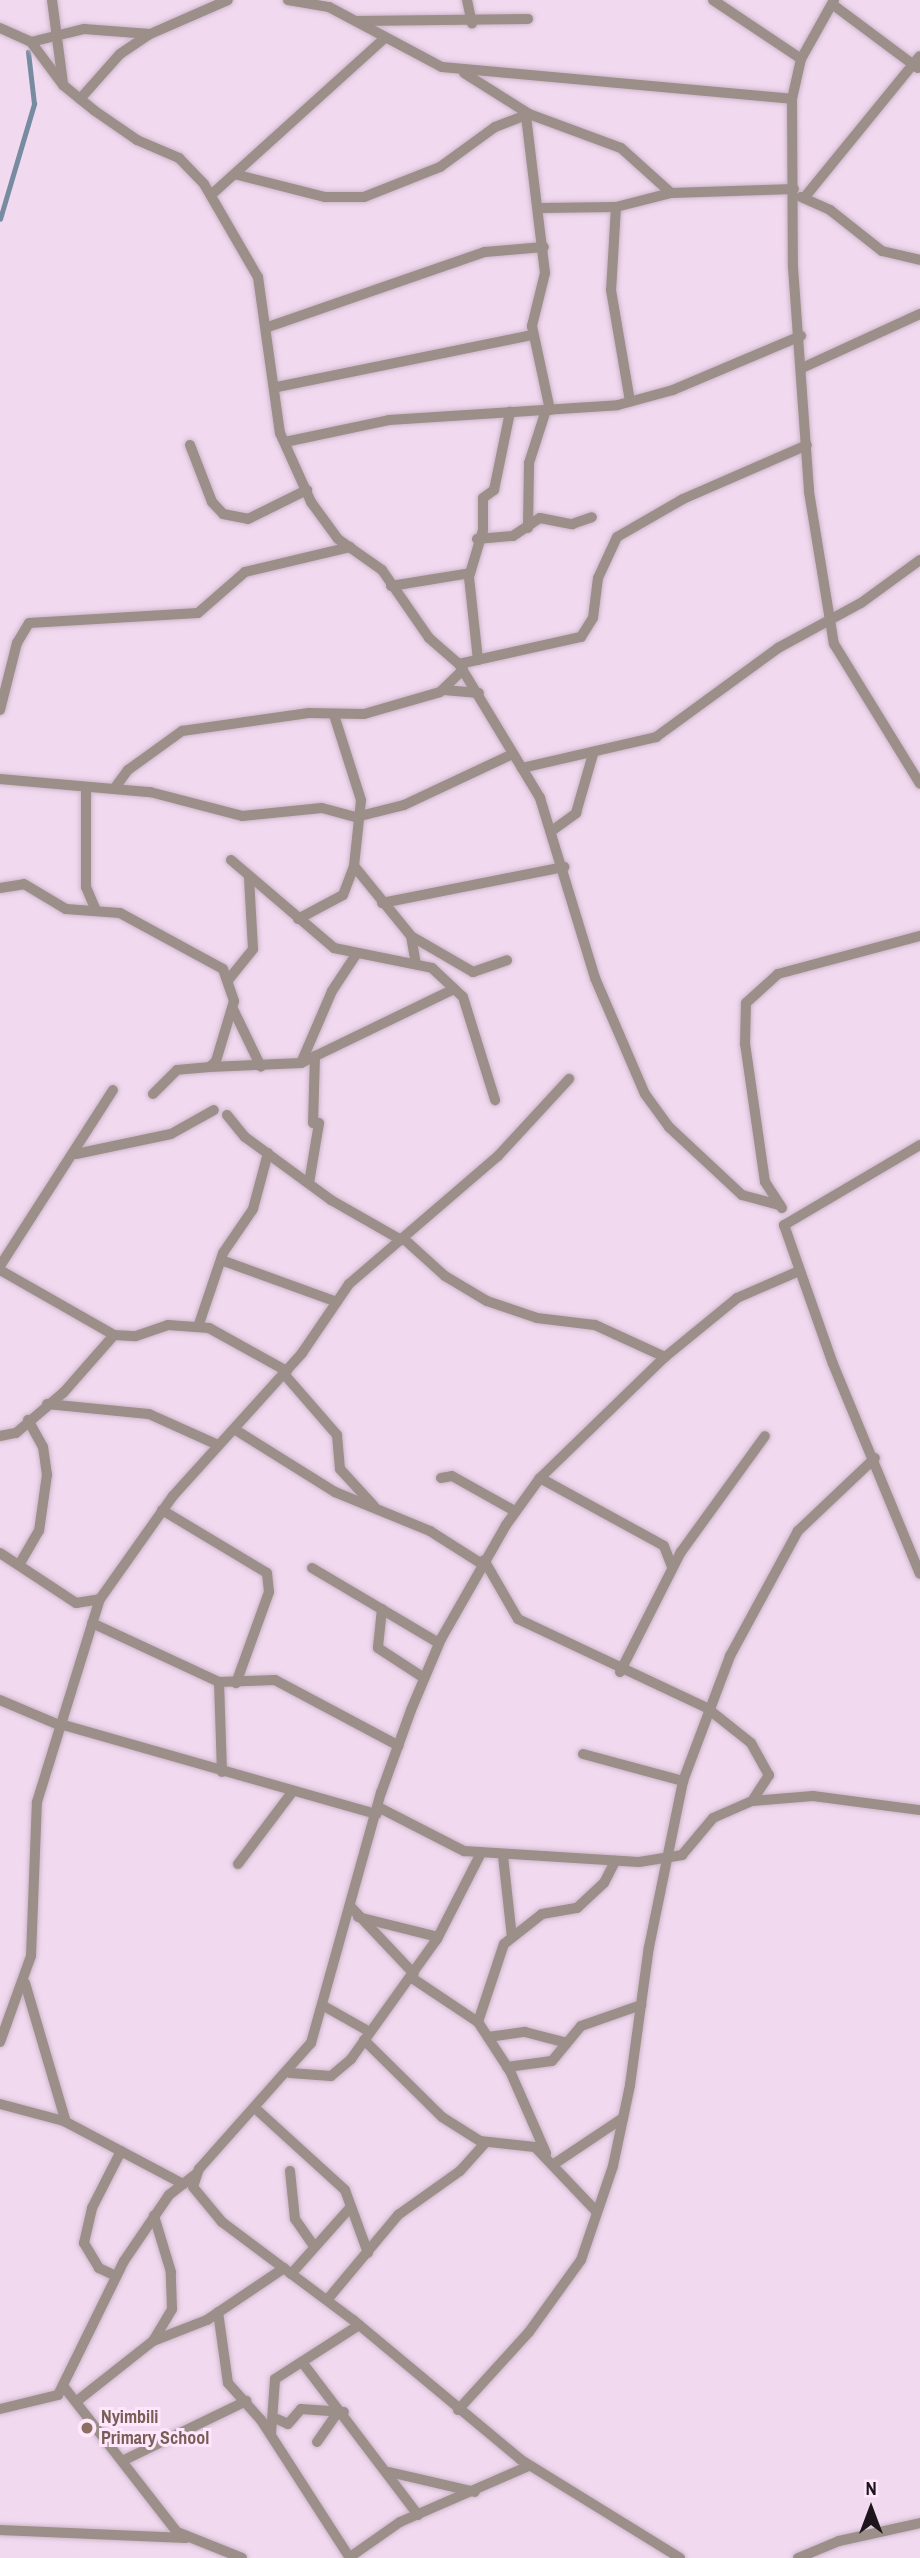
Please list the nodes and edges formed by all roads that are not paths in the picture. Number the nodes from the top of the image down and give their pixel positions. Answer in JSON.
{"nodes":[{"id":1,"x":228,"y":0,"type":"edge"},
{"id":2,"x":288,"y":0,"type":"edge"},
{"id":3,"x":331,"y":0,"type":"edge"},
{"id":4,"x":467,"y":0,"type":"edge"},
{"id":5,"x":713,"y":0,"type":"edge"},
{"id":6,"x":53,"y":2,"type":"edge"},
{"id":7,"x":833,"y":2,"type":"edge"},
{"id":8,"x":340,"y":12,"type":"junction"},
{"id":9,"x":528,"y":19,"type":"dead end"},
{"id":10,"x":356,"y":21,"type":"junction"},
{"id":11,"x":472,"y":23,"type":"junction"},
{"id":12,"x":0,"y":28,"type":"edge"},
{"id":13,"x":150,"y":34,"type":"junction"},
{"id":14,"x":52,"y":37,"type":"junction"},
{"id":15,"x":385,"y":38,"type":"junction"},
{"id":16,"x":31,"y":42,"type":"junction"},
{"id":17,"x":801,"y":59,"type":"junction"},
{"id":18,"x":918,"y":64,"type":"edge"},
{"id":19,"x":461,"y":71,"type":"junction"},
{"id":20,"x":63,"y":85,"type":"junction"},
{"id":21,"x":80,"y":99,"type":"junction"},
{"id":22,"x":792,"y":99,"type":"junction"},
{"id":23,"x":528,"y":115,"type":"junction"},
{"id":24,"x":237,"y":175,"type":"junction"},
{"id":25,"x":671,"y":193,"type":"junction"},
{"id":26,"x":798,"y":194,"type":"junction"},
{"id":27,"x":211,"y":195,"type":"junction"},
{"id":28,"x":616,"y":207,"type":"junction"},
{"id":29,"x":540,"y":208,"type":"junction"},
{"id":30,"x":544,"y":247,"type":"junction"},
{"id":31,"x":920,"y":260,"type":"edge"},
{"id":32,"x":920,"y":314,"type":"edge"},
{"id":33,"x":268,"y":327,"type":"junction"},
{"id":34,"x":533,"y":335,"type":"junction"},
{"id":35,"x":801,"y":336,"type":"junction"},
{"id":36,"x":802,"y":368,"type":"junction"},
{"id":37,"x":277,"y":387,"type":"junction"},
{"id":38,"x":630,"y":401,"type":"junction"},
{"id":39,"x":548,"y":410,"type":"junction"},
{"id":40,"x":510,"y":412,"type":"junction"},
{"id":41,"x":285,"y":442,"type":"junction"},
{"id":42,"x":190,"y":445,"type":"dead end"},
{"id":43,"x":807,"y":445,"type":"junction"},
{"id":44,"x":307,"y":490,"type":"junction"},
{"id":45,"x":592,"y":517,"type":"dead end"},
{"id":46,"x":528,"y":528,"type":"junction"},
{"id":47,"x":477,"y":539,"type":"junction"},
{"id":48,"x":350,"y":548,"type":"junction"},
{"id":49,"x":920,"y":560,"type":"edge"},
{"id":50,"x":470,"y":573,"type":"junction"},
{"id":51,"x":391,"y":586,"type":"junction"},
{"id":52,"x":830,"y":622,"type":"junction"},
{"id":53,"x":478,"y":660,"type":"junction"},
{"id":54,"x":461,"y":667,"type":"junction"},
{"id":55,"x":444,"y":690,"type":"junction"},
{"id":56,"x":479,"y":693,"type":"junction"},
{"id":57,"x":0,"y":710,"type":"edge"},
{"id":58,"x":334,"y":715,"type":"junction"},
{"id":59,"x":513,"y":754,"type":"junction"},
{"id":60,"x":593,"y":754,"type":"junction"},
{"id":61,"x":522,"y":768,"type":"junction"},
{"id":62,"x":917,"y":772,"type":"edge"},
{"id":63,"x":0,"y":779,"type":"edge"},
{"id":64,"x":920,"y":784,"type":"edge"},
{"id":65,"x":86,"y":787,"type":"junction"},
{"id":66,"x":114,"y":789,"type":"junction"},
{"id":67,"x":360,"y":817,"type":"junction"},
{"id":68,"x":553,"y":830,"type":"junction"},
{"id":69,"x":231,"y":860,"type":"dead end"},
{"id":70,"x":354,"y":866,"type":"junction"},
{"id":71,"x":564,"y":867,"type":"junction"},
{"id":72,"x":249,"y":878,"type":"junction"},
{"id":73,"x":0,"y":887,"type":"edge"},
{"id":74,"x":382,"y":902,"type":"junction"},
{"id":75,"x":96,"y":910,"type":"junction"},
{"id":76,"x":298,"y":919,"type":"junction"},
{"id":77,"x":411,"y":936,"type":"junction"},
{"id":78,"x":920,"y":936,"type":"edge"},
{"id":79,"x":357,"y":953,"type":"junction"},
{"id":80,"x":507,"y":960,"type":"dead end"},
{"id":81,"x":416,"y":963,"type":"junction"},
{"id":82,"x":229,"y":979,"type":"junction"},
{"id":83,"x":454,"y":989,"type":"junction"},
{"id":84,"x":233,"y":1009,"type":"junction"},
{"id":85,"x":315,"y":1056,"type":"junction"},
{"id":86,"x":300,"y":1063,"type":"junction"},
{"id":87,"x":210,"y":1067,"type":"junction"},
{"id":88,"x":261,"y":1067,"type":"junction"},
{"id":89,"x":569,"y":1079,"type":"dead end"},
{"id":90,"x":113,"y":1090,"type":"dead end"},
{"id":91,"x":153,"y":1094,"type":"dead end"},
{"id":92,"x":495,"y":1100,"type":"dead end"},
{"id":93,"x":214,"y":1110,"type":"dead end"},
{"id":94,"x":227,"y":1115,"type":"dead end"},
{"id":95,"x":920,"y":1145,"type":"edge"},
{"id":96,"x":268,"y":1153,"type":"junction"},
{"id":97,"x":76,"y":1154,"type":"junction"},
{"id":98,"x":309,"y":1183,"type":"junction"},
{"id":99,"x":780,"y":1205,"type":"junction"},
{"id":100,"x":789,"y":1217,"type":"junction"},
{"id":101,"x":402,"y":1240,"type":"junction"},
{"id":102,"x":221,"y":1260,"type":"junction"},
{"id":103,"x":0,"y":1268,"type":"edge"},
{"id":104,"x":799,"y":1271,"type":"junction"},
{"id":105,"x":337,"y":1302,"type":"junction"},
{"id":106,"x":198,"y":1327,"type":"junction"},
{"id":107,"x":114,"y":1335,"type":"junction"},
{"id":108,"x":665,"y":1357,"type":"junction"},
{"id":109,"x":285,"y":1372,"type":"junction"},
{"id":110,"x":47,"y":1404,"type":"junction"},
{"id":111,"x":28,"y":1420,"type":"junction"},
{"id":112,"x":234,"y":1429,"type":"junction"},
{"id":113,"x":0,"y":1436,"type":"edge"},
{"id":114,"x":765,"y":1436,"type":"dead end"},
{"id":115,"x":218,"y":1445,"type":"junction"},
{"id":116,"x":875,"y":1458,"type":"junction"},
{"id":117,"x":442,"y":1478,"type":"dead end"},
{"id":118,"x":540,"y":1478,"type":"junction"},
{"id":119,"x":162,"y":1510,"type":"junction"},
{"id":120,"x":379,"y":1511,"type":"junction"},
{"id":121,"x":515,"y":1511,"type":"junction"},
{"id":122,"x":0,"y":1553,"type":"edge"},
{"id":123,"x":483,"y":1562,"type":"junction"},
{"id":124,"x":19,"y":1565,"type":"junction"},
{"id":125,"x":672,"y":1567,"type":"junction"},
{"id":126,"x":312,"y":1568,"type":"dead end"},
{"id":127,"x":920,"y":1574,"type":"edge"},
{"id":128,"x":100,"y":1599,"type":"junction"},
{"id":129,"x":382,"y":1609,"type":"junction"},
{"id":130,"x":92,"y":1623,"type":"junction"},
{"id":131,"x":439,"y":1643,"type":"junction"},
{"id":132,"x":620,"y":1672,"type":"junction"},
{"id":133,"x":424,"y":1678,"type":"junction"},
{"id":134,"x":219,"y":1682,"type":"junction"},
{"id":135,"x":236,"y":1683,"type":"junction"},
{"id":136,"x":0,"y":1700,"type":"edge"},
{"id":137,"x":707,"y":1708,"type":"junction"},
{"id":138,"x":60,"y":1725,"type":"junction"},
{"id":139,"x":398,"y":1746,"type":"junction"},
{"id":140,"x":583,"y":1754,"type":"dead end"},
{"id":141,"x":222,"y":1772,"type":"junction"},
{"id":142,"x":683,"y":1781,"type":"junction"},
{"id":143,"x":293,"y":1791,"type":"junction"},
{"id":144,"x":752,"y":1801,"type":"junction"},
{"id":145,"x":920,"y":1810,"type":"edge"},
{"id":146,"x":377,"y":1811,"type":"junction"},
{"id":147,"x":481,"y":1853,"type":"junction"},
{"id":148,"x":503,"y":1856,"type":"junction"},
{"id":149,"x":615,"y":1861,"type":"junction"},
{"id":150,"x":669,"y":1861,"type":"junction"},
{"id":151,"x":238,"y":1864,"type":"dead end"},
{"id":152,"x":350,"y":1906,"type":"junction"},
{"id":153,"x":359,"y":1917,"type":"junction"},
{"id":154,"x":438,"y":1937,"type":"junction"},
{"id":155,"x":512,"y":1937,"type":"junction"},
{"id":156,"x":413,"y":1976,"type":"junction"},
{"id":157,"x":25,"y":1983,"type":"junction"},
{"id":158,"x":322,"y":2005,"type":"junction"},
{"id":159,"x":641,"y":2006,"type":"junction"},
{"id":160,"x":478,"y":2022,"type":"junction"},
{"id":161,"x":367,"y":2036,"type":"junction"},
{"id":162,"x":488,"y":2037,"type":"junction"},
{"id":163,"x":0,"y":2042,"type":"edge"},
{"id":164,"x":566,"y":2043,"type":"junction"},
{"id":165,"x":507,"y":2067,"type":"junction"},
{"id":166,"x":290,"y":2073,"type":"junction"},
{"id":167,"x":0,"y":2104,"type":"edge"},
{"id":168,"x":256,"y":2109,"type":"junction"},
{"id":169,"x":622,"y":2118,"type":"junction"},
{"id":170,"x":66,"y":2122,"type":"junction"},
{"id":171,"x":486,"y":2142,"type":"junction"},
{"id":172,"x":121,"y":2151,"type":"junction"},
{"id":173,"x":551,"y":2160,"type":"junction"},
{"id":174,"x":290,"y":2171,"type":"dead end"},
{"id":175,"x":196,"y":2174,"type":"junction"},
{"id":176,"x":183,"y":2184,"type":"junction"},
{"id":177,"x":349,"y":2208,"type":"junction"},
{"id":178,"x":596,"y":2211,"type":"junction"},
{"id":179,"x":154,"y":2216,"type":"junction"},
{"id":180,"x":314,"y":2246,"type":"junction"},
{"id":181,"x":368,"y":2253,"type":"junction"},
{"id":182,"x":287,"y":2271,"type":"junction"},
{"id":183,"x":116,"y":2277,"type":"junction"},
{"id":184,"x":327,"y":2300,"type":"junction"},
{"id":185,"x":218,"y":2312,"type":"junction"},
{"id":186,"x":359,"y":2325,"type":"junction"},
{"id":187,"x":153,"y":2341,"type":"junction"},
{"id":188,"x":302,"y":2362,"type":"junction"},
{"id":189,"x":64,"y":2387,"type":"junction"},
{"id":190,"x":77,"y":2401,"type":"junction"},
{"id":191,"x":246,"y":2402,"type":"junction"},
{"id":192,"x":0,"y":2409,"type":"edge"},
{"id":193,"x":458,"y":2410,"type":"junction"},
{"id":194,"x":340,"y":2414,"type":"junction"},
{"id":195,"x":277,"y":2419,"type":"junction"},
{"id":196,"x":271,"y":2434,"type":"junction"},
{"id":197,"x":317,"y":2442,"type":"dead end"},
{"id":198,"x":124,"y":2460,"type":"junction"},
{"id":199,"x":529,"y":2466,"type":"junction"},
{"id":200,"x":389,"y":2472,"type":"junction"},
{"id":201,"x":476,"y":2492,"type":"junction"},
{"id":202,"x":418,"y":2515,"type":"junction"},
{"id":203,"x":920,"y":2523,"type":"edge"},
{"id":204,"x":0,"y":2530,"type":"edge"},
{"id":205,"x":187,"y":2538,"type":"junction"},
{"id":206,"x":346,"y":2557,"type":"edge"},
{"id":207,"x":242,"y":2558,"type":"edge"},
{"id":208,"x":680,"y":2558,"type":"edge"},
{"id":209,"x":798,"y":2558,"type":"edge"}],
"edges":[{"from":1,"to":13,"type":"street"},
{"from":2,"to":8,"type":"street"},
{"from":3,"to":8,"type":"street"},
{"from":4,"to":11,"type":"street"},
{"from":5,"to":17,"type":"street"},
{"from":6,"to":14,"type":"street"},
{"from":7,"to":17,"type":"street"},
{"from":7,"to":18,"type":"street"},
{"from":8,"to":10,"type":"street"},
{"from":9,"to":11,"type":"street"},
{"from":10,"to":11,"type":"street"},
{"from":10,"to":15,"type":"street"},
{"from":12,"to":16,"type":"street"},
{"from":13,"to":14,"type":"street"},
{"from":13,"to":21,"type":"street"},
{"from":14,"to":16,"type":"street"},
{"from":14,"to":20,"type":"street"},
{"from":15,"to":19,"type":"street"},
{"from":15,"to":24,"type":"street"},
{"from":16,"to":20,"type":"street"},
{"from":17,"to":22,"type":"street"},
{"from":18,"to":26,"type":"street"},
{"from":19,"to":22,"type":"street"},
{"from":19,"to":23,"type":"street"},
{"from":20,"to":21,"type":"street"},
{"from":21,"to":27,"type":"street"},
{"from":22,"to":26,"type":"street"},
{"from":23,"to":24,"type":"street"},
{"from":23,"to":25,"type":"street"},
{"from":23,"to":29,"type":"street"},
{"from":24,"to":27,"type":"street"},
{"from":25,"to":26,"type":"street"},
{"from":25,"to":28,"type":"street"},
{"from":26,"to":31,"type":"street"},
{"from":26,"to":35,"type":"street"},
{"from":27,"to":33,"type":"street"},
{"from":28,"to":29,"type":"street"},
{"from":28,"to":38,"type":"street"},
{"from":29,"to":30,"type":"street"},
{"from":30,"to":33,"type":"street"},
{"from":30,"to":34,"type":"street"},
{"from":32,"to":36,"type":"street"},
{"from":33,"to":37,"type":"street"},
{"from":34,"to":37,"type":"street"},
{"from":34,"to":39,"type":"street"},
{"from":35,"to":36,"type":"street"},
{"from":35,"to":38,"type":"street"},
{"from":36,"to":43,"type":"street"},
{"from":37,"to":41,"type":"street"},
{"from":38,"to":39,"type":"street"},
{"from":39,"to":40,"type":"street"},
{"from":39,"to":46,"type":"street"},
{"from":40,"to":41,"type":"street"},
{"from":40,"to":47,"type":"street"},
{"from":41,"to":44,"type":"street"},
{"from":42,"to":44,"type":"street"},
{"from":43,"to":52,"type":"street"},
{"from":43,"to":53,"type":"street"},
{"from":44,"to":48,"type":"street"},
{"from":45,"to":46,"type":"street"},
{"from":46,"to":47,"type":"street"},
{"from":47,"to":50,"type":"street"},
{"from":48,"to":51,"type":"street"},
{"from":48,"to":57,"type":"street"},
{"from":49,"to":52,"type":"street"},
{"from":50,"to":51,"type":"street"},
{"from":50,"to":53,"type":"street"},
{"from":51,"to":54,"type":"street"},
{"from":52,"to":60,"type":"street"},
{"from":52,"to":62,"type":"street"},
{"from":53,"to":54,"type":"street"},
{"from":54,"to":55,"type":"street"},
{"from":54,"to":56,"type":"street"},
{"from":55,"to":56,"type":"street"},
{"from":55,"to":58,"type":"street"},
{"from":56,"to":59,"type":"street"},
{"from":58,"to":66,"type":"street"},
{"from":58,"to":67,"type":"street"},
{"from":59,"to":61,"type":"street"},
{"from":59,"to":67,"type":"street"},
{"from":60,"to":61,"type":"street"},
{"from":60,"to":68,"type":"street"},
{"from":61,"to":68,"type":"street"},
{"from":62,"to":64,"type":"street"},
{"from":63,"to":65,"type":"street"},
{"from":65,"to":66,"type":"street"},
{"from":65,"to":75,"type":"street"},
{"from":66,"to":67,"type":"street"},
{"from":67,"to":70,"type":"street"},
{"from":68,"to":71,"type":"street"},
{"from":69,"to":72,"type":"street"},
{"from":70,"to":74,"type":"street"},
{"from":70,"to":76,"type":"street"},
{"from":71,"to":74,"type":"street"},
{"from":71,"to":99,"type":"street"},
{"from":72,"to":76,"type":"street"},
{"from":72,"to":82,"type":"street"},
{"from":73,"to":75,"type":"street"},
{"from":74,"to":77,"type":"street"},
{"from":75,"to":82,"type":"street"},
{"from":76,"to":79,"type":"street"},
{"from":77,"to":80,"type":"street"},
{"from":77,"to":81,"type":"street"},
{"from":78,"to":99,"type":"street"},
{"from":79,"to":81,"type":"street"},
{"from":79,"to":86,"type":"street"},
{"from":81,"to":83,"type":"street"},
{"from":82,"to":84,"type":"street"},
{"from":83,"to":85,"type":"street"},
{"from":83,"to":92,"type":"street"},
{"from":84,"to":87,"type":"street"},
{"from":84,"to":88,"type":"street"},
{"from":85,"to":86,"type":"street"},
{"from":85,"to":98,"type":"street"},
{"from":86,"to":88,"type":"street"},
{"from":87,"to":88,"type":"street"},
{"from":87,"to":91,"type":"street"},
{"from":89,"to":101,"type":"street"},
{"from":90,"to":97,"type":"street"},
{"from":93,"to":97,"type":"street"},
{"from":94,"to":96,"type":"street"},
{"from":95,"to":100,"type":"street"},
{"from":96,"to":98,"type":"street"},
{"from":96,"to":102,"type":"street"},
{"from":97,"to":103,"type":"street"},
{"from":98,"to":101,"type":"street"},
{"from":99,"to":100,"type":"street"},
{"from":100,"to":104,"type":"street"},
{"from":101,"to":105,"type":"street"},
{"from":101,"to":108,"type":"street"},
{"from":102,"to":105,"type":"street"},
{"from":102,"to":106,"type":"street"},
{"from":103,"to":107,"type":"street"},
{"from":104,"to":108,"type":"street"},
{"from":104,"to":116,"type":"street"},
{"from":105,"to":109,"type":"street"},
{"from":106,"to":107,"type":"street"},
{"from":106,"to":109,"type":"street"},
{"from":107,"to":110,"type":"street"},
{"from":108,"to":118,"type":"street"},
{"from":109,"to":112,"type":"street"},
{"from":109,"to":120,"type":"street"},
{"from":110,"to":111,"type":"street"},
{"from":110,"to":115,"type":"street"},
{"from":111,"to":113,"type":"street"},
{"from":111,"to":124,"type":"street"},
{"from":112,"to":115,"type":"street"},
{"from":112,"to":120,"type":"street"},
{"from":114,"to":125,"type":"street"},
{"from":115,"to":119,"type":"street"},
{"from":116,"to":127,"type":"street"},
{"from":116,"to":137,"type":"street"},
{"from":117,"to":121,"type":"street"},
{"from":118,"to":121,"type":"street"},
{"from":118,"to":125,"type":"street"},
{"from":119,"to":128,"type":"street"},
{"from":119,"to":135,"type":"street"},
{"from":120,"to":123,"type":"street"},
{"from":121,"to":123,"type":"street"},
{"from":122,"to":124,"type":"street"},
{"from":123,"to":131,"type":"street"},
{"from":123,"to":132,"type":"street"},
{"from":124,"to":128,"type":"street"},
{"from":125,"to":132,"type":"street"},
{"from":126,"to":129,"type":"street"},
{"from":128,"to":130,"type":"street"},
{"from":129,"to":131,"type":"street"},
{"from":129,"to":133,"type":"street"},
{"from":130,"to":134,"type":"street"},
{"from":130,"to":138,"type":"street"},
{"from":131,"to":133,"type":"street"},
{"from":132,"to":137,"type":"street"},
{"from":133,"to":139,"type":"street"},
{"from":134,"to":135,"type":"street"},
{"from":134,"to":141,"type":"street"},
{"from":135,"to":139,"type":"street"},
{"from":136,"to":138,"type":"street"},
{"from":137,"to":142,"type":"street"},
{"from":137,"to":144,"type":"street"},
{"from":138,"to":141,"type":"street"},
{"from":138,"to":157,"type":"street"},
{"from":139,"to":146,"type":"street"},
{"from":140,"to":142,"type":"street"},
{"from":141,"to":143,"type":"street"},
{"from":142,"to":150,"type":"street"},
{"from":143,"to":146,"type":"street"},
{"from":143,"to":151,"type":"street"},
{"from":144,"to":145,"type":"street"},
{"from":144,"to":150,"type":"street"},
{"from":146,"to":147,"type":"street"},
{"from":146,"to":152,"type":"street"},
{"from":147,"to":148,"type":"street"},
{"from":147,"to":154,"type":"street"},
{"from":148,"to":149,"type":"street"},
{"from":148,"to":155,"type":"street"},
{"from":149,"to":150,"type":"street"},
{"from":149,"to":155,"type":"street"},
{"from":150,"to":159,"type":"street"},
{"from":152,"to":153,"type":"street"},
{"from":152,"to":158,"type":"street"},
{"from":153,"to":154,"type":"street"},
{"from":153,"to":156,"type":"street"},
{"from":154,"to":156,"type":"street"},
{"from":155,"to":160,"type":"street"},
{"from":156,"to":160,"type":"street"},
{"from":156,"to":161,"type":"street"},
{"from":157,"to":163,"type":"street"},
{"from":157,"to":170,"type":"street"},
{"from":158,"to":161,"type":"street"},
{"from":158,"to":166,"type":"street"},
{"from":159,"to":164,"type":"street"},
{"from":159,"to":169,"type":"street"},
{"from":160,"to":162,"type":"street"},
{"from":161,"to":166,"type":"street"},
{"from":161,"to":171,"type":"street"},
{"from":162,"to":164,"type":"street"},
{"from":162,"to":165,"type":"street"},
{"from":164,"to":165,"type":"street"},
{"from":165,"to":173,"type":"street"},
{"from":166,"to":168,"type":"street"},
{"from":167,"to":170,"type":"street"},
{"from":168,"to":175,"type":"street"},
{"from":168,"to":177,"type":"street"},
{"from":169,"to":173,"type":"street"},
{"from":169,"to":178,"type":"street"},
{"from":170,"to":172,"type":"street"},
{"from":171,"to":173,"type":"street"},
{"from":171,"to":181,"type":"street"},
{"from":172,"to":176,"type":"street"},
{"from":172,"to":183,"type":"street"},
{"from":173,"to":178,"type":"street"},
{"from":174,"to":180,"type":"street"},
{"from":175,"to":176,"type":"street"},
{"from":175,"to":182,"type":"street"},
{"from":176,"to":179,"type":"street"},
{"from":177,"to":180,"type":"street"},
{"from":177,"to":181,"type":"street"},
{"from":178,"to":193,"type":"street"},
{"from":179,"to":183,"type":"street"},
{"from":179,"to":187,"type":"street"},
{"from":180,"to":182,"type":"street"},
{"from":181,"to":184,"type":"street"},
{"from":182,"to":184,"type":"street"},
{"from":182,"to":185,"type":"street"},
{"from":183,"to":189,"type":"street"},
{"from":184,"to":186,"type":"street"},
{"from":185,"to":187,"type":"street"},
{"from":185,"to":191,"type":"street"},
{"from":186,"to":188,"type":"street"},
{"from":186,"to":193,"type":"street"},
{"from":187,"to":190,"type":"street"},
{"from":188,"to":194,"type":"street"},
{"from":188,"to":195,"type":"street"},
{"from":189,"to":190,"type":"street"},
{"from":189,"to":192,"type":"street"},
{"from":190,"to":198,"type":"street"},
{"from":191,"to":196,"type":"street"},
{"from":191,"to":198,"type":"street"},
{"from":193,"to":199,"type":"street"},
{"from":194,"to":195,"type":"street"},
{"from":194,"to":197,"type":"street"},
{"from":194,"to":200,"type":"street"},
{"from":195,"to":196,"type":"street"},
{"from":196,"to":206,"type":"street"},
{"from":198,"to":205,"type":"street"},
{"from":199,"to":201,"type":"street"},
{"from":199,"to":208,"type":"street"},
{"from":200,"to":201,"type":"street"},
{"from":200,"to":202,"type":"street"},
{"from":201,"to":202,"type":"street"},
{"from":202,"to":206,"type":"street"},
{"from":203,"to":209,"type":"street"},
{"from":204,"to":205,"type":"street"},
{"from":205,"to":207,"type":"street"}]}
